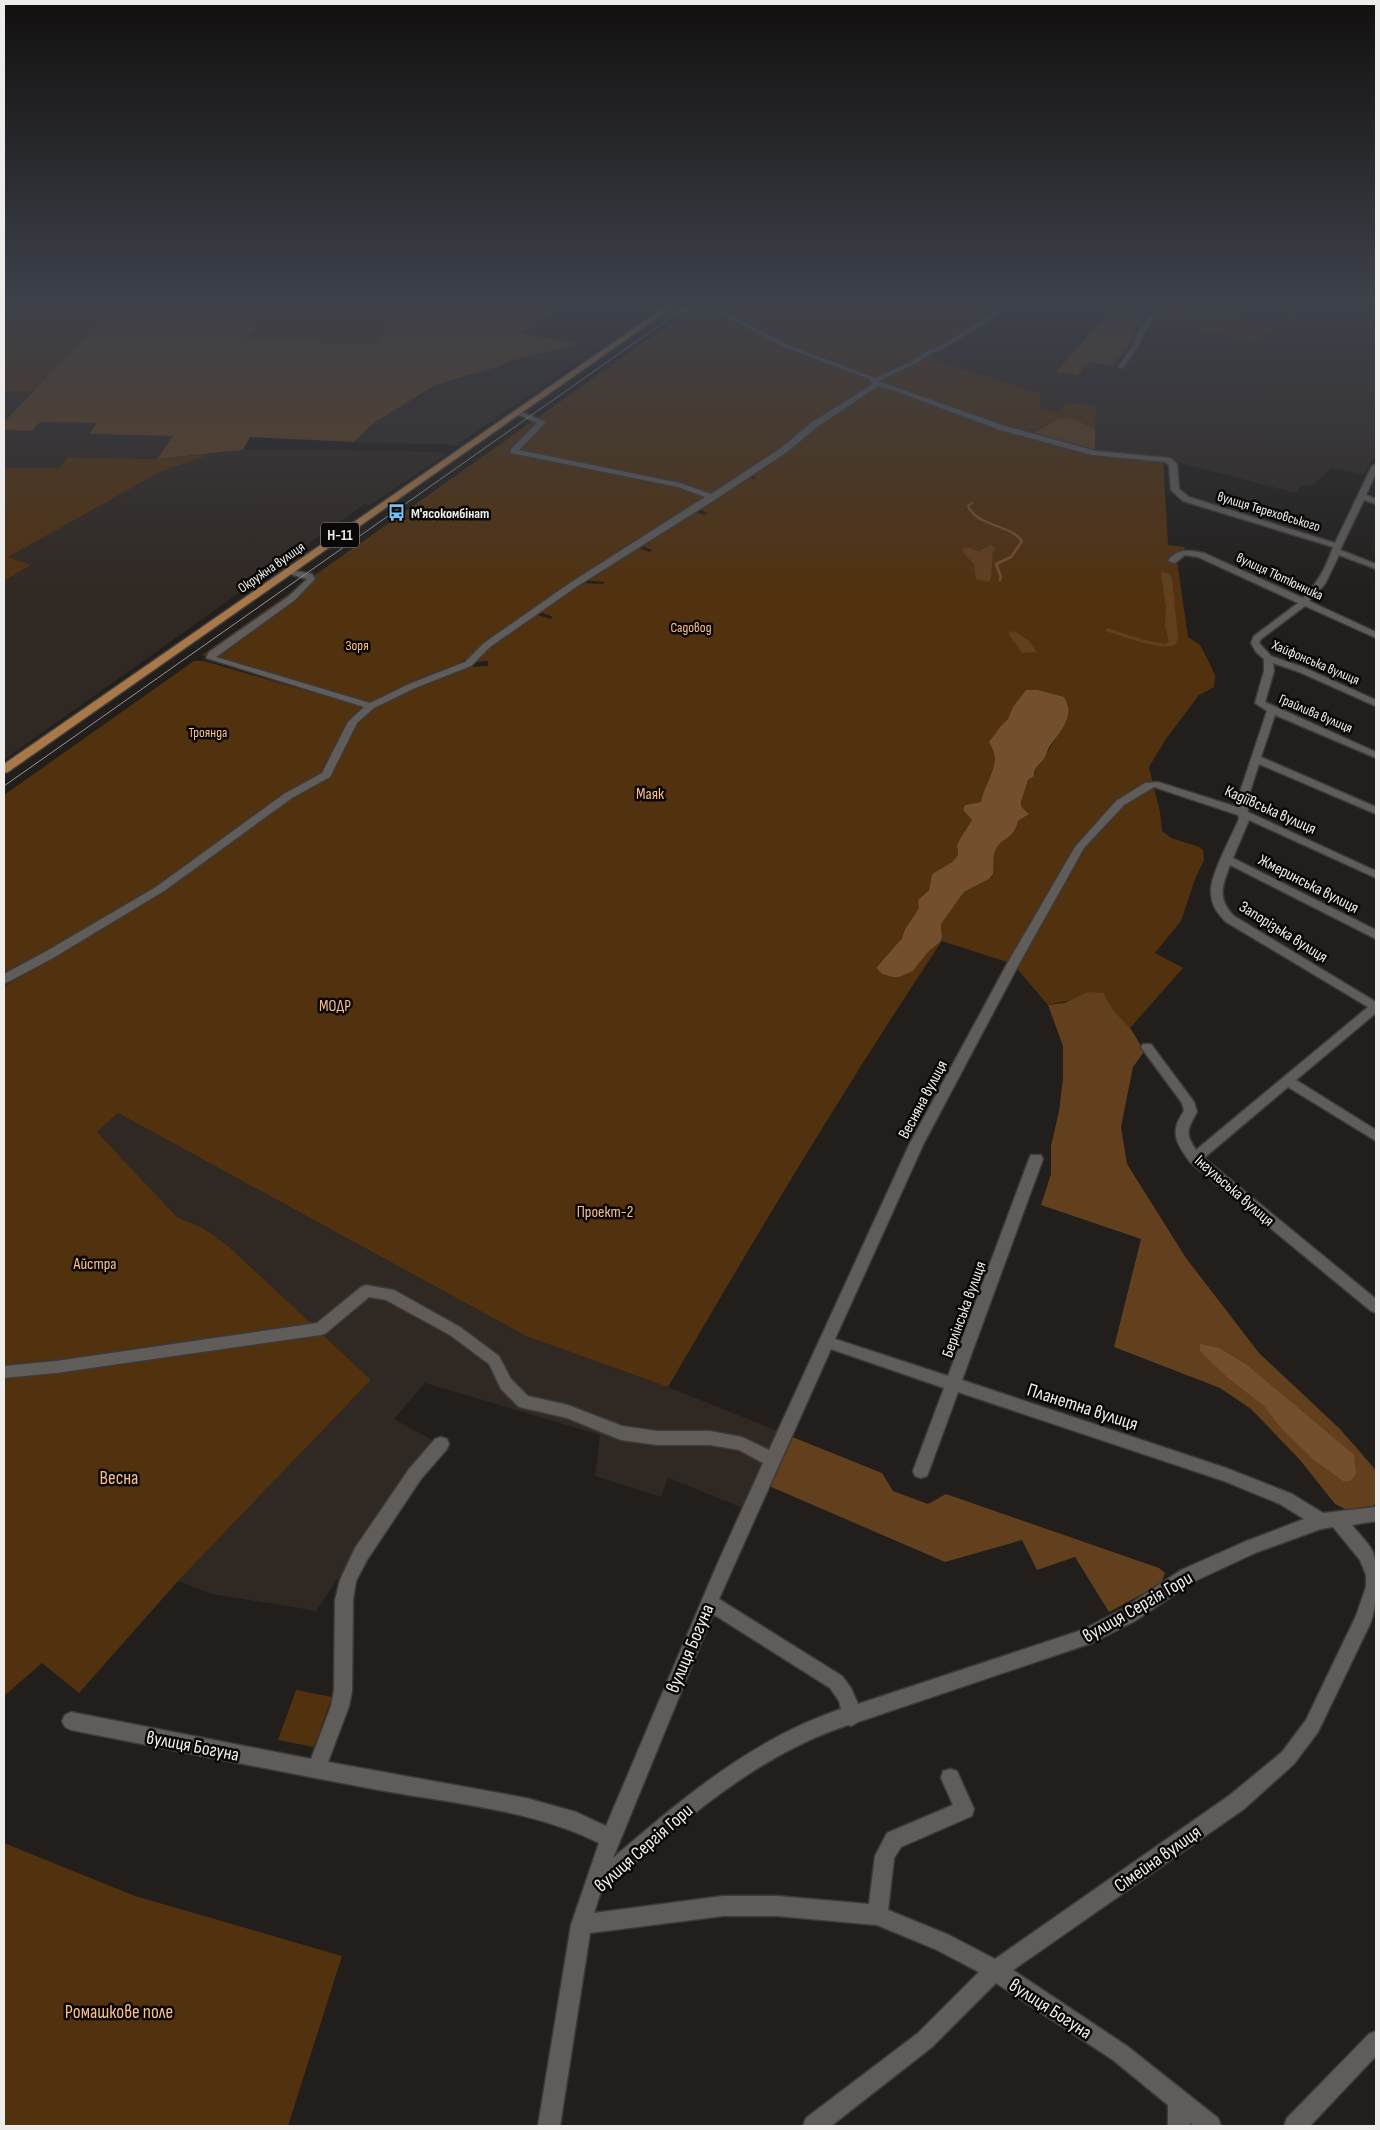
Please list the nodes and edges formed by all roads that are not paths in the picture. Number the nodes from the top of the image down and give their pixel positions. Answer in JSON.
{"nodes":[{"id":1,"x":533,"y":401,"type":"edge"},
{"id":2,"x":848,"y":401,"type":"edge"},
{"id":3,"x":930,"y":401,"type":"edge"},
{"id":4,"x":517,"y":412,"type":"junction"},
{"id":5,"x":1376,"y":466,"type":"edge"},
{"id":6,"x":1362,"y":496,"type":"junction"},
{"id":7,"x":713,"y":497,"type":"junction"},
{"id":8,"x":1376,"y":502,"type":"edge"},
{"id":9,"x":1336,"y":548,"type":"junction"},
{"id":10,"x":1172,"y":561,"type":"dead end"},
{"id":11,"x":1376,"y":567,"type":"edge"},
{"id":12,"x":289,"y":571,"type":"junction"},
{"id":13,"x":1304,"y":602,"type":"junction"},
{"id":14,"x":1376,"y":635,"type":"edge"},
{"id":15,"x":1268,"y":658,"type":"junction"},
{"id":16,"x":1376,"y":703,"type":"edge"},
{"id":17,"x":371,"y":706,"type":"junction"},
{"id":18,"x":1272,"y":710,"type":"junction"},
{"id":19,"x":1376,"y":754,"type":"edge"},
{"id":20,"x":1257,"y":759,"type":"junction"},
{"id":21,"x":4,"y":769,"type":"edge"},
{"id":22,"x":1149,"y":785,"type":"joint"},
{"id":23,"x":1376,"y":811,"type":"edge"},
{"id":24,"x":1244,"y":814,"type":"junction"},
{"id":25,"x":1228,"y":860,"type":"junction"},
{"id":26,"x":1376,"y":875,"type":"edge"},
{"id":27,"x":1376,"y":935,"type":"edge"},
{"id":28,"x":4,"y":979,"type":"edge"},
{"id":29,"x":1376,"y":1007,"type":"edge"},
{"id":30,"x":1147,"y":1047,"type":"dead end"},
{"id":31,"x":1288,"y":1081,"type":"junction"},
{"id":32,"x":1376,"y":1136,"type":"edge"},
{"id":33,"x":1195,"y":1158,"type":"junction"},
{"id":34,"x":1036,"y":1159,"type":"dead end"},
{"id":35,"x":1376,"y":1307,"type":"edge"},
{"id":36,"x":827,"y":1342,"type":"junction"},
{"id":37,"x":4,"y":1372,"type":"edge"},
{"id":38,"x":954,"y":1385,"type":"junction"},
{"id":39,"x":441,"y":1444,"type":"dead end"},
{"id":40,"x":772,"y":1460,"type":"junction"},
{"id":41,"x":922,"y":1471,"type":"dead end"},
{"id":42,"x":1376,"y":1514,"type":"edge"},
{"id":43,"x":1329,"y":1520,"type":"junction"},
{"id":44,"x":709,"y":1602,"type":"junction"},
{"id":45,"x":851,"y":1717,"type":"junction"},
{"id":46,"x":70,"y":1721,"type":"dead end"},
{"id":47,"x":316,"y":1769,"type":"junction"},
{"id":48,"x":950,"y":1778,"type":"dead end"},
{"id":49,"x":610,"y":1838,"type":"junction"},
{"id":50,"x":592,"y":1888,"type":"junction"},
{"id":51,"x":877,"y":1915,"type":"junction"},
{"id":52,"x":581,"y":1925,"type":"junction"},
{"id":53,"x":994,"y":1971,"type":"junction"},
{"id":54,"x":1376,"y":2041,"type":"edge"},
{"id":55,"x":1178,"y":2100,"type":"junction"},
{"id":56,"x":549,"y":2126,"type":"edge"},
{"id":57,"x":814,"y":2126,"type":"edge"},
{"id":58,"x":1179,"y":2126,"type":"edge"},
{"id":59,"x":1210,"y":2126,"type":"edge"},
{"id":60,"x":1295,"y":2126,"type":"edge"}],
"edges":[{"from":1,"to":4,"type":"main road","name":"Окружна вулиця","number":"Н-11"},
{"from":2,"to":7,"type":"street"},
{"from":3,"to":9,"type":"street","name":"вулиця Тереховського"},
{"from":4,"to":7,"type":"street"},
{"from":4,"to":12,"type":"main road","name":"Окружна вулиця","number":"Н-11"},
{"from":5,"to":6,"type":"street","name":"вулиця Тереховського"},
{"from":6,"to":8,"type":"street"},
{"from":6,"to":9,"type":"street","name":"вулиця Тереховського"},
{"from":7,"to":17,"type":"street"},
{"from":9,"to":11,"type":"street","name":"вулиця Тереховського"},
{"from":9,"to":13,"type":"street","name":"Хайфонська вулиця"},
{"from":10,"to":13,"type":"street","name":"вулиця Тютюнника"},
{"from":12,"to":17,"type":"street"},
{"from":12,"to":21,"type":"main road","name":"Окружна вулиця","number":"Н-11"},
{"from":13,"to":14,"type":"street","name":"вулиця Тютюнника"},
{"from":13,"to":15,"type":"street","name":"Хайфонська вулиця"},
{"from":15,"to":16,"type":"street","name":"Хайфонська вулиця"},
{"from":15,"to":18,"type":"street","name":"Грайлива вулиця"},
{"from":17,"to":28,"type":"street"},
{"from":18,"to":19,"type":"street","name":"Грайлива вулиця"},
{"from":18,"to":20,"type":"street","name":"Запорізька вулиця"},
{"from":20,"to":23,"type":"street"},
{"from":20,"to":24,"type":"street","name":"Запорізька вулиця"},
{"from":22,"to":24,"type":"street","name":"Кадіївська вулиця"},
{"from":22,"to":36,"type":"street","name":"Весняна вулиця"},
{"from":24,"to":25,"type":"street","name":"Запорізька вулиця"},
{"from":24,"to":26,"type":"street","name":"Кадіївська вулиця"},
{"from":25,"to":27,"type":"street","name":"Жмеринська вулиця"},
{"from":25,"to":29,"type":"street","name":"Запорізька вулиця"},
{"from":29,"to":31,"type":"street"},
{"from":30,"to":33,"type":"street","name":"Інгульська вулиця"},
{"from":31,"to":32,"type":"street"},
{"from":31,"to":33,"type":"street"},
{"from":33,"to":35,"type":"street","name":"Інгульська вулиця"},
{"from":34,"to":38,"type":"street","name":"Берлінська вулиця"},
{"from":36,"to":38,"type":"street","name":"Планетна вулиця"},
{"from":36,"to":40,"type":"street","name":"Весняна вулиця"},
{"from":37,"to":40,"type":"street"},
{"from":38,"to":41,"type":"street","name":"Берлінська вулиця"},
{"from":38,"to":43,"type":"street","name":"Планетна вулиця"},
{"from":39,"to":47,"type":"street"},
{"from":40,"to":44,"type":"street","name":"вулиця Богуна"},
{"from":42,"to":43,"type":"street"},
{"from":43,"to":45,"type":"street","name":"вулиця Сергія Гори"},
{"from":43,"to":53,"type":"street","name":"Сімейна вулиця"},
{"from":44,"to":45,"type":"street"},
{"from":44,"to":49,"type":"street","name":"вулиця Богуна"},
{"from":45,"to":50,"type":"street","name":"вулиця Сергія Гори"},
{"from":46,"to":47,"type":"street","name":"вулиця Богуна"},
{"from":47,"to":49,"type":"street","name":"вулиця Богуна"},
{"from":48,"to":51,"type":"street"},
{"from":49,"to":50,"type":"street","name":"вулиця Богуна"},
{"from":50,"to":52,"type":"street","name":"вулиця Сергія Гори"},
{"from":51,"to":52,"type":"street","name":"вулиця Богуна"},
{"from":51,"to":53,"type":"street","name":"вулиця Богуна"},
{"from":52,"to":56,"type":"street","name":"вулиця Сергія Гори"},
{"from":53,"to":55,"type":"street","name":"вулиця Богуна"},
{"from":53,"to":57,"type":"street","name":"Сімейна вулиця"},
{"from":54,"to":60,"type":"street"},
{"from":55,"to":58,"type":"street"},
{"from":55,"to":59,"type":"street","name":"вулиця Богуна"}]}
